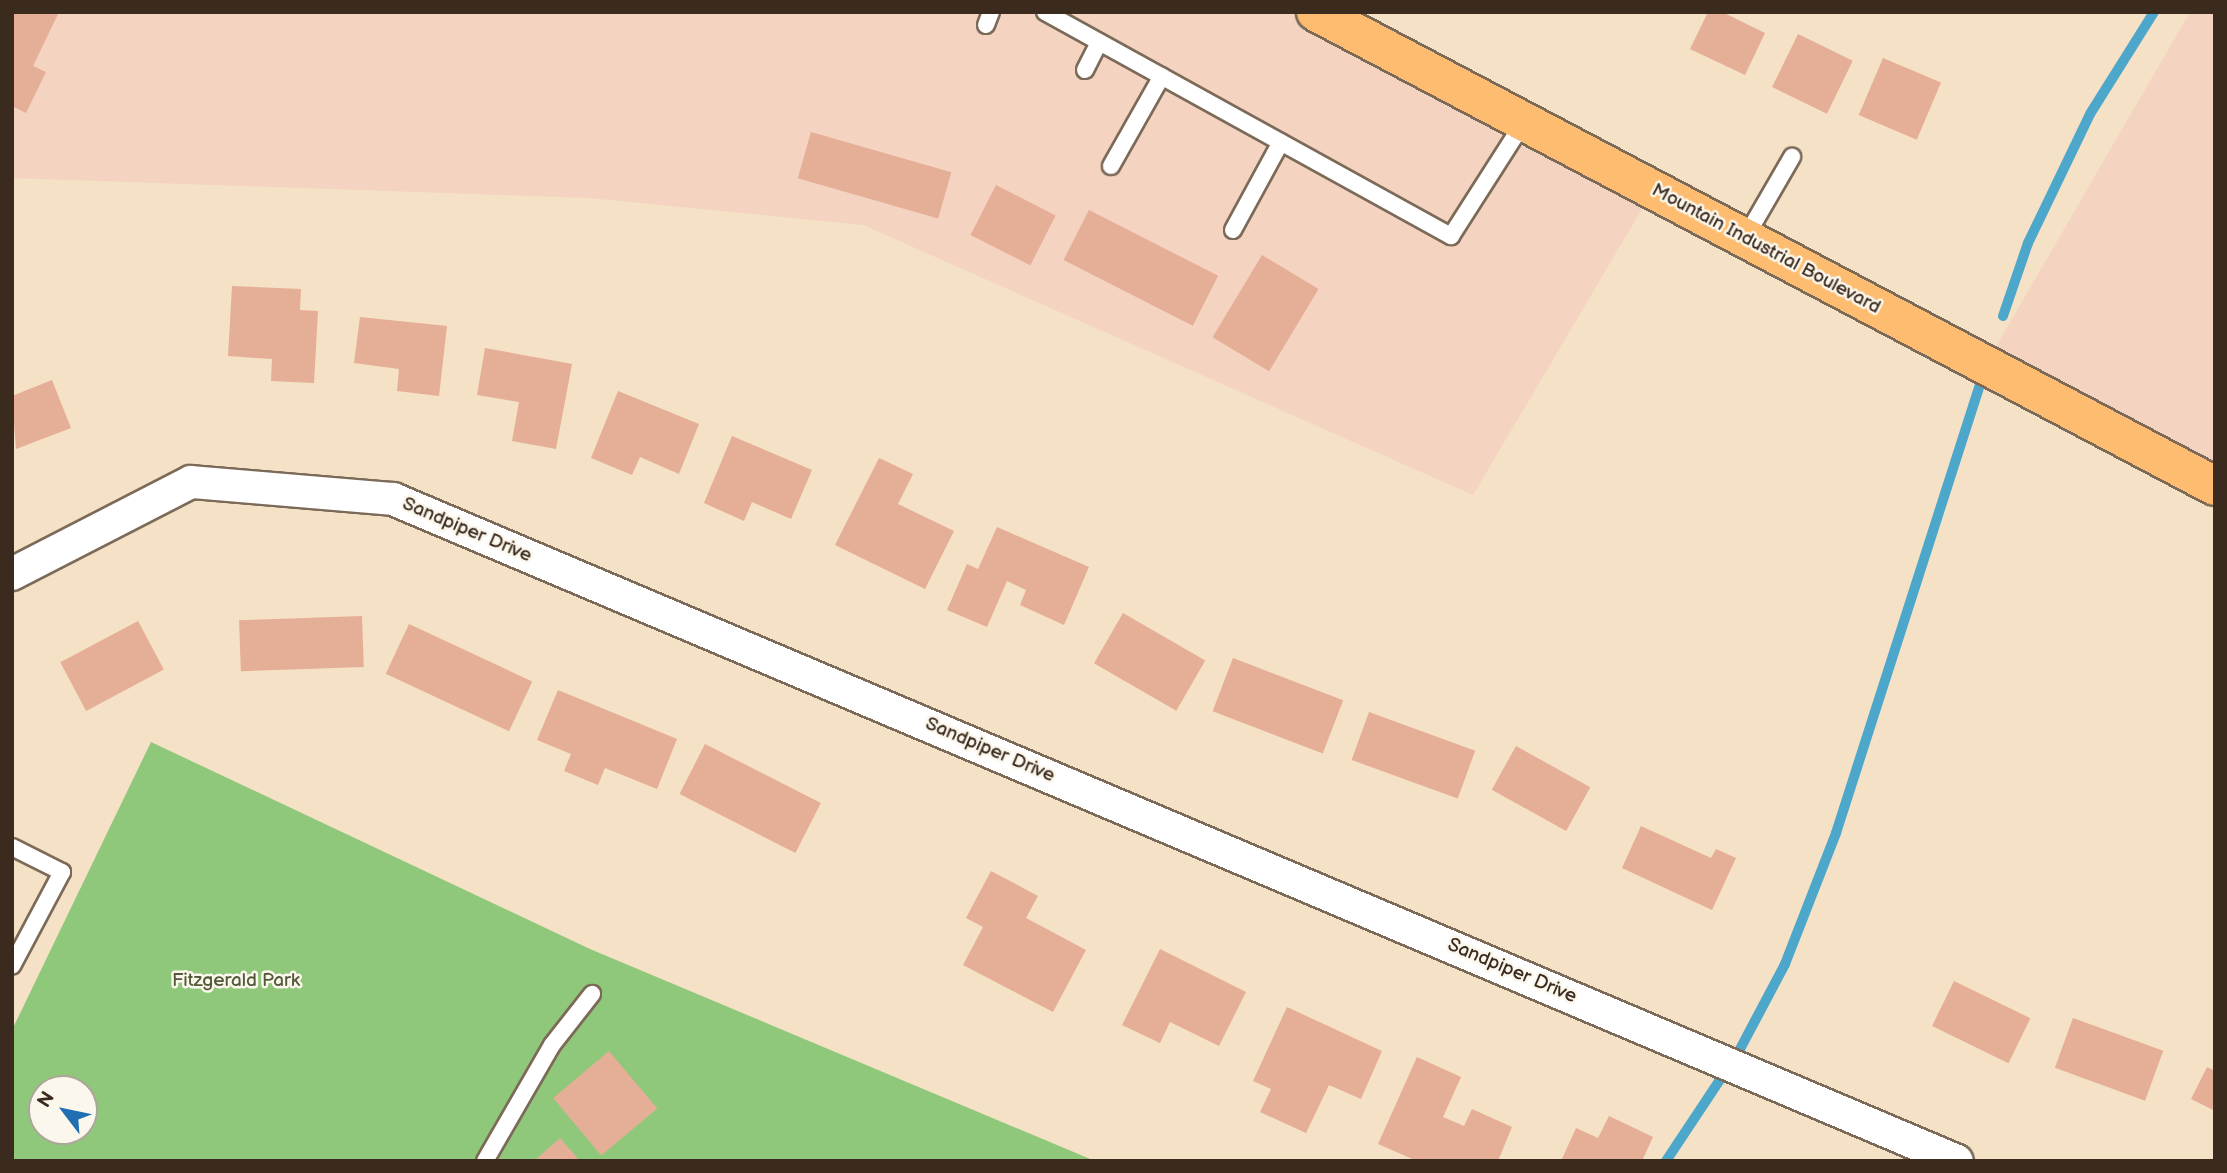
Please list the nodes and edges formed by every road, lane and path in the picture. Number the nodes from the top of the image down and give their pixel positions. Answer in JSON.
{"nodes":[{"id":1,"x":1045,"y":12,"type":"edge"},
{"id":2,"x":1316,"y":12,"type":"edge"},
{"id":3,"x":1099,"y":42,"type":"junction"},
{"id":4,"x":1085,"y":70,"type":"dead end"},
{"id":5,"x":1162,"y":76,"type":"junction"},
{"id":6,"x":1524,"y":122,"type":"junction"},
{"id":7,"x":1281,"y":142,"type":"junction"},
{"id":8,"x":1792,"y":157,"type":"dead end"},
{"id":9,"x":1111,"y":166,"type":"dead end"},
{"id":10,"x":1233,"y":230,"type":"dead end"},
{"id":11,"x":1745,"y":238,"type":"junction"},
{"id":12,"x":2215,"y":486,"type":"edge"},
{"id":13,"x":12,"y":574,"type":"edge"},
{"id":14,"x":12,"y":847,"type":"edge"},
{"id":15,"x":12,"y":966,"type":"edge"},
{"id":16,"x":592,"y":994,"type":"dead end"},
{"id":17,"x":485,"y":1161,"type":"edge"},
{"id":18,"x":1957,"y":1161,"type":"edge"}],
"edges":[{"from":1,"to":3,"type":"lane"},
{"from":2,"to":6,"type":"main road","name":"Mountain Industrial Boulevard"},
{"from":3,"to":4,"type":"lane"},
{"from":3,"to":5,"type":"lane"},
{"from":5,"to":7,"type":"lane"},
{"from":5,"to":9,"type":"lane"},
{"from":6,"to":7,"type":"lane"},
{"from":6,"to":11,"type":"main road","name":"Mountain Industrial Boulevard"},
{"from":7,"to":10,"type":"lane"},
{"from":8,"to":11,"type":"lane"},
{"from":11,"to":12,"type":"main road","name":"Mountain Industrial Boulevard"},
{"from":13,"to":18,"type":"street","name":"Sandpiper Drive"},
{"from":14,"to":15,"type":"lane"},
{"from":16,"to":17,"type":"lane"}]}
